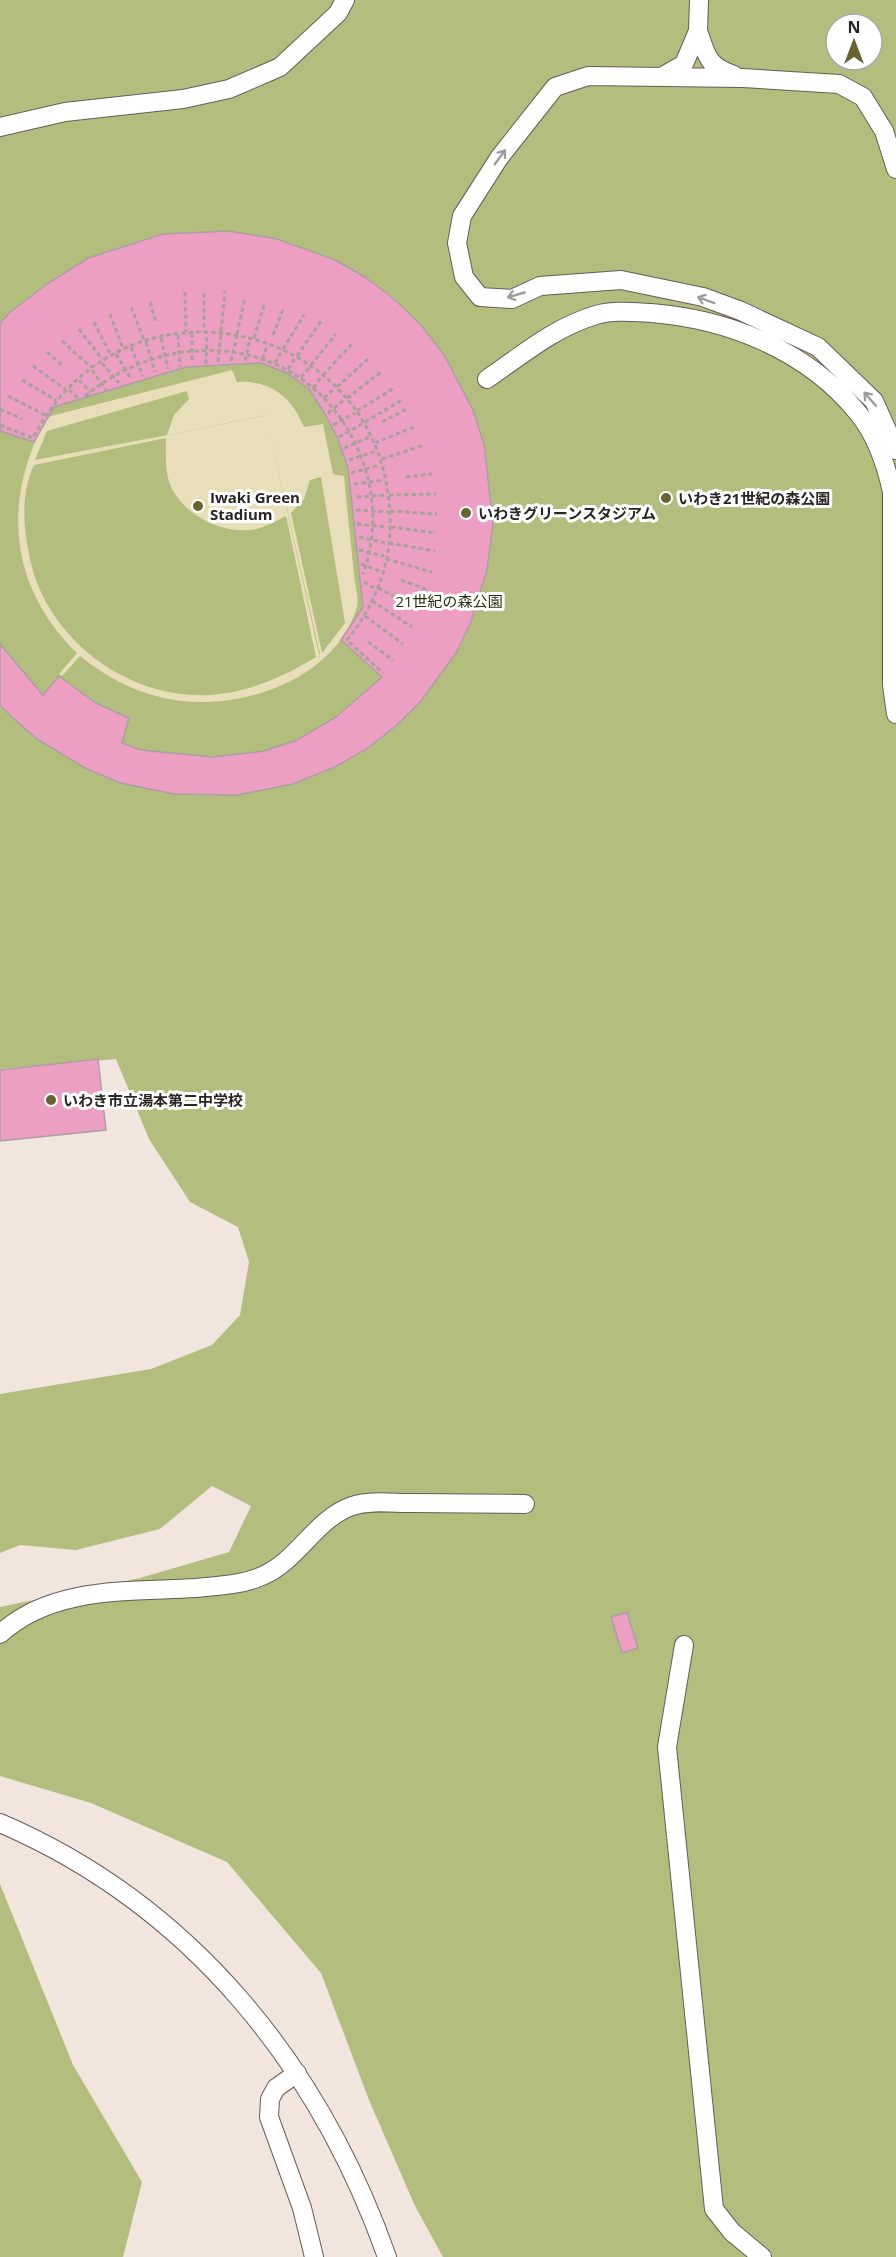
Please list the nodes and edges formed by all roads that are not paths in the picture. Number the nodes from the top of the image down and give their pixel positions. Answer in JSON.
{"nodes":[{"id":1,"x":345,"y":0,"type":"edge"},
{"id":2,"x":699,"y":0,"type":"edge"},
{"id":3,"x":698,"y":31,"type":"junction"},
{"id":4,"x":663,"y":76,"type":"junction"},
{"id":5,"x":743,"y":78,"type":"junction"},
{"id":6,"x":0,"y":127,"type":"edge"},
{"id":7,"x":896,"y":169,"type":"edge"},
{"id":8,"x":487,"y":379,"type":"dead end"},
{"id":9,"x":896,"y":450,"type":"edge"},
{"id":10,"x":896,"y":714,"type":"edge"},
{"id":11,"x":525,"y":1504,"type":"dead end"},
{"id":12,"x":0,"y":1634,"type":"edge"},
{"id":13,"x":684,"y":1646,"type":"dead end"},
{"id":14,"x":0,"y":1823,"type":"edge"},
{"id":15,"x":297,"y":2073,"type":"junction"},
{"id":16,"x":314,"y":2257,"type":"edge"},
{"id":17,"x":387,"y":2257,"type":"edge"},
{"id":18,"x":762,"y":2257,"type":"edge"}],
"edges":[{"from":1,"to":6,"type":"street"},
{"from":2,"to":3,"type":"street"},
{"from":3,"to":4,"type":"street"},
{"from":3,"to":5,"type":"street"},
{"from":4,"to":5,"type":"street"},
{"from":9,"to":4,"type":"street","one_way":true},
{"from":5,"to":7,"type":"street"},
{"from":8,"to":10,"type":"street"},
{"from":11,"to":12,"type":"street"},
{"from":13,"to":18,"type":"street"},
{"from":14,"to":15,"type":"street"},
{"from":15,"to":16,"type":"street"},
{"from":15,"to":17,"type":"street"}]}
